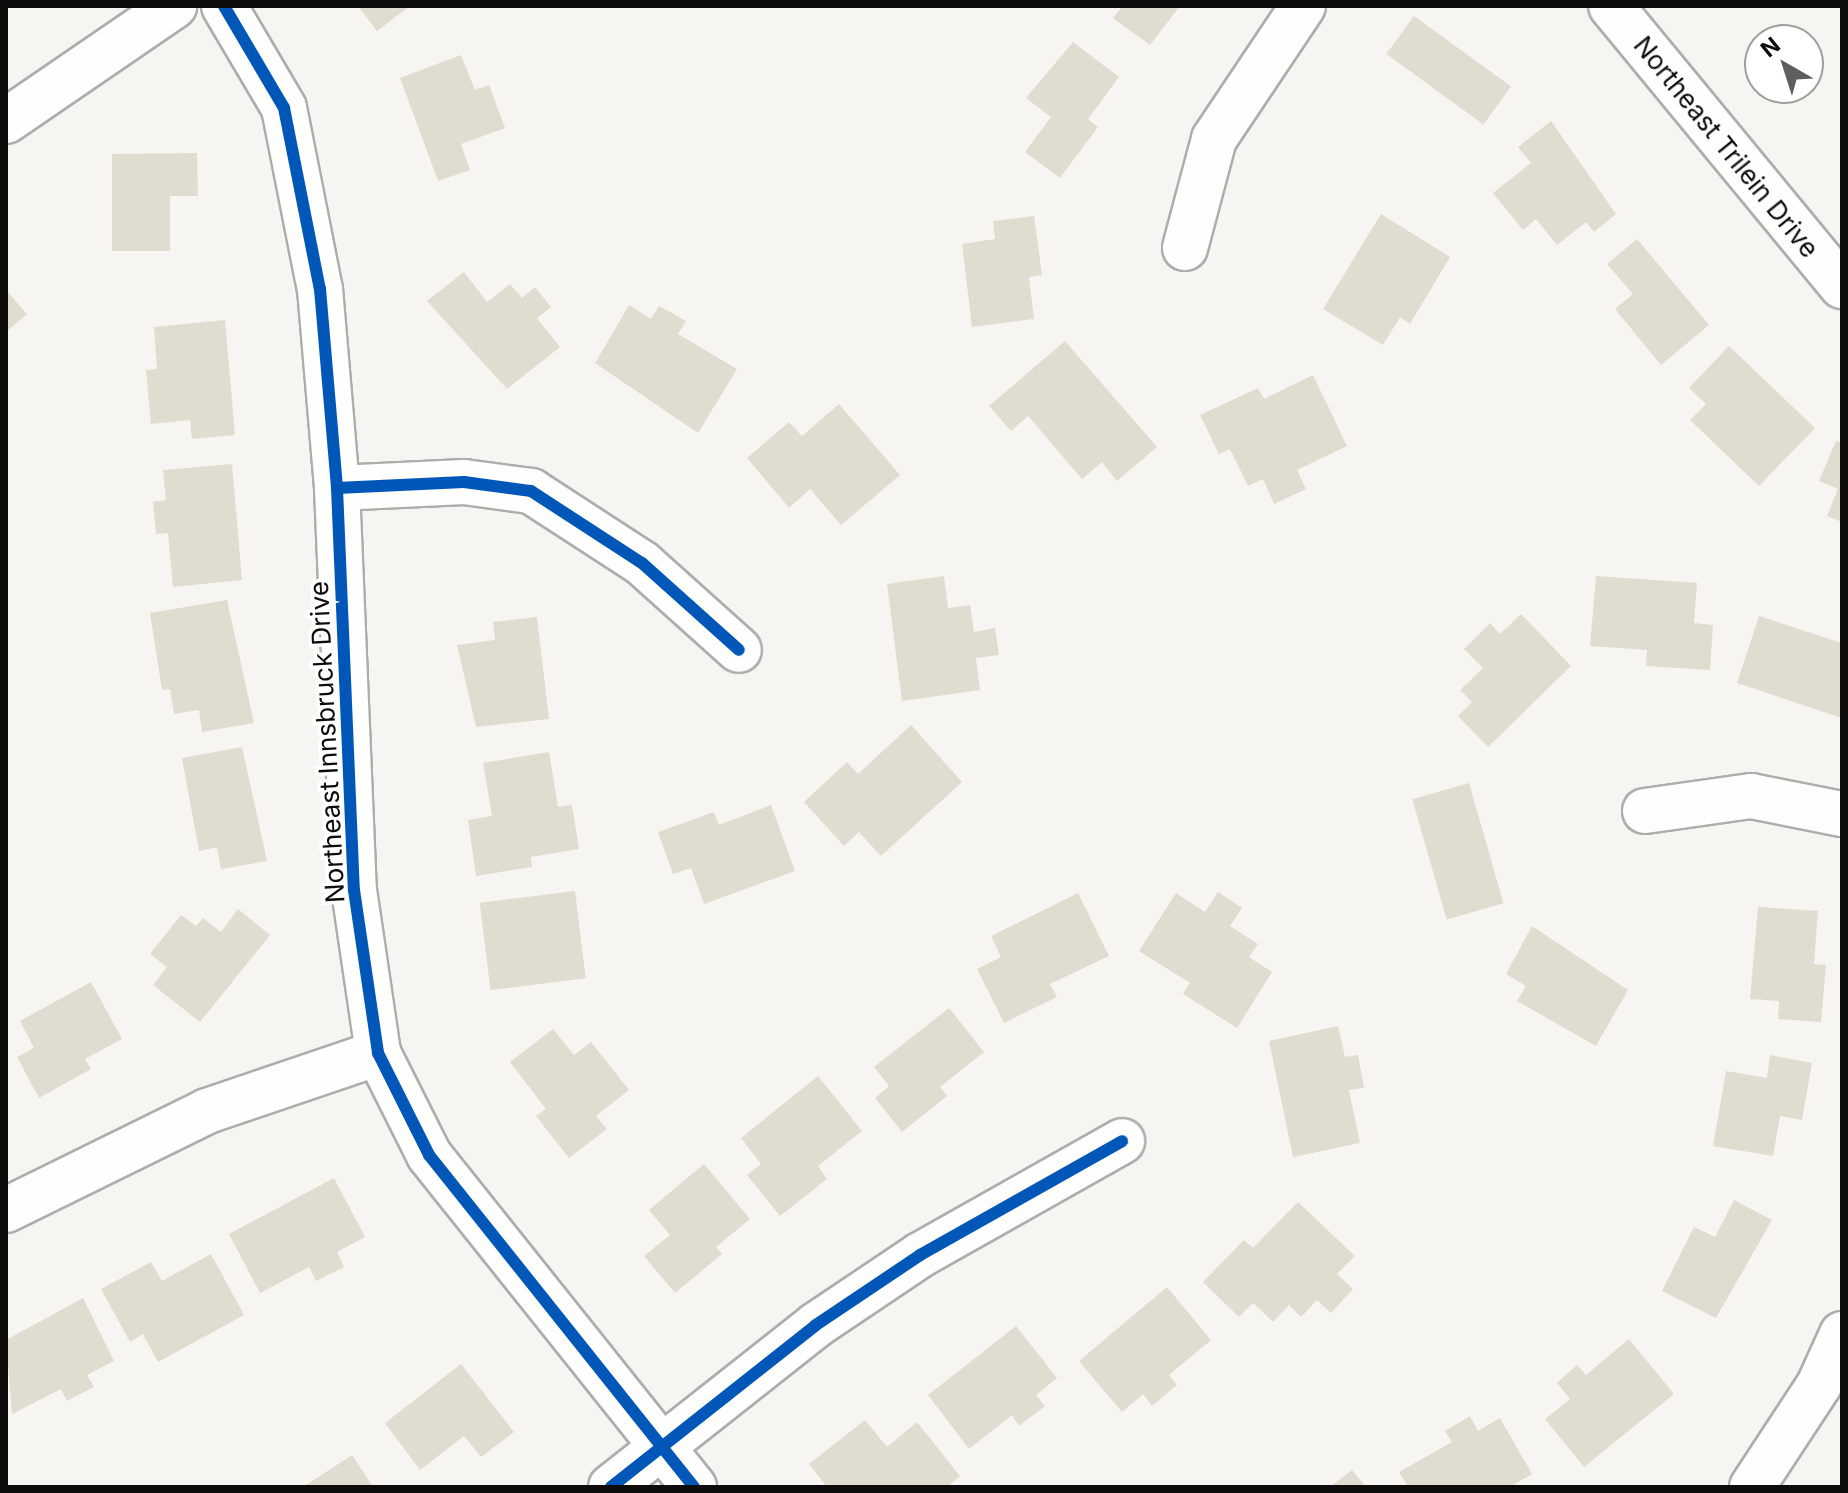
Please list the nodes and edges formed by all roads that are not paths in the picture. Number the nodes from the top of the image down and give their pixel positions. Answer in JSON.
{"nodes":[{"id":1,"x":174,"y":6,"type":"edge"},
{"id":2,"x":224,"y":6,"type":"edge"},
{"id":3,"x":1303,"y":6,"type":"edge"},
{"id":4,"x":1611,"y":6,"type":"edge"},
{"id":5,"x":6,"y":121,"type":"edge"},
{"id":6,"x":1185,"y":248,"type":"dead end"},
{"id":7,"x":1842,"y":286,"type":"edge"},
{"id":8,"x":337,"y":488,"type":"junction"},
{"id":9,"x":739,"y":650,"type":"dead end"},
{"id":10,"x":1645,"y":811,"type":"dead end"},
{"id":11,"x":1842,"y":814,"type":"edge"},
{"id":12,"x":378,"y":1053,"type":"junction"},
{"id":13,"x":1122,"y":1141,"type":"dead end"},
{"id":14,"x":6,"y":1210,"type":"edge"},
{"id":15,"x":1842,"y":1334,"type":"edge"},
{"id":16,"x":661,"y":1446,"type":"junction"},
{"id":17,"x":611,"y":1487,"type":"edge"},
{"id":18,"x":694,"y":1487,"type":"edge"},
{"id":19,"x":1752,"y":1487,"type":"edge"}],
"edges":[{"from":1,"to":5,"type":"street"},
{"from":2,"to":8,"type":"street","name":"Northeast Innsbruck Drive"},
{"from":3,"to":6,"type":"street"},
{"from":4,"to":7,"type":"street","name":"Northeast Trilein Drive"},
{"from":8,"to":9,"type":"street"},
{"from":8,"to":12,"type":"street","name":"Northeast Innsbruck Drive"},
{"from":10,"to":11,"type":"street"},
{"from":12,"to":14,"type":"street"},
{"from":12,"to":16,"type":"street","name":"Northeast Innsbruck Drive"},
{"from":13,"to":16,"type":"street"},
{"from":15,"to":19,"type":"street"},
{"from":16,"to":17,"type":"street"},
{"from":16,"to":18,"type":"street","name":"Northeast Innsbruck Drive"}]}
